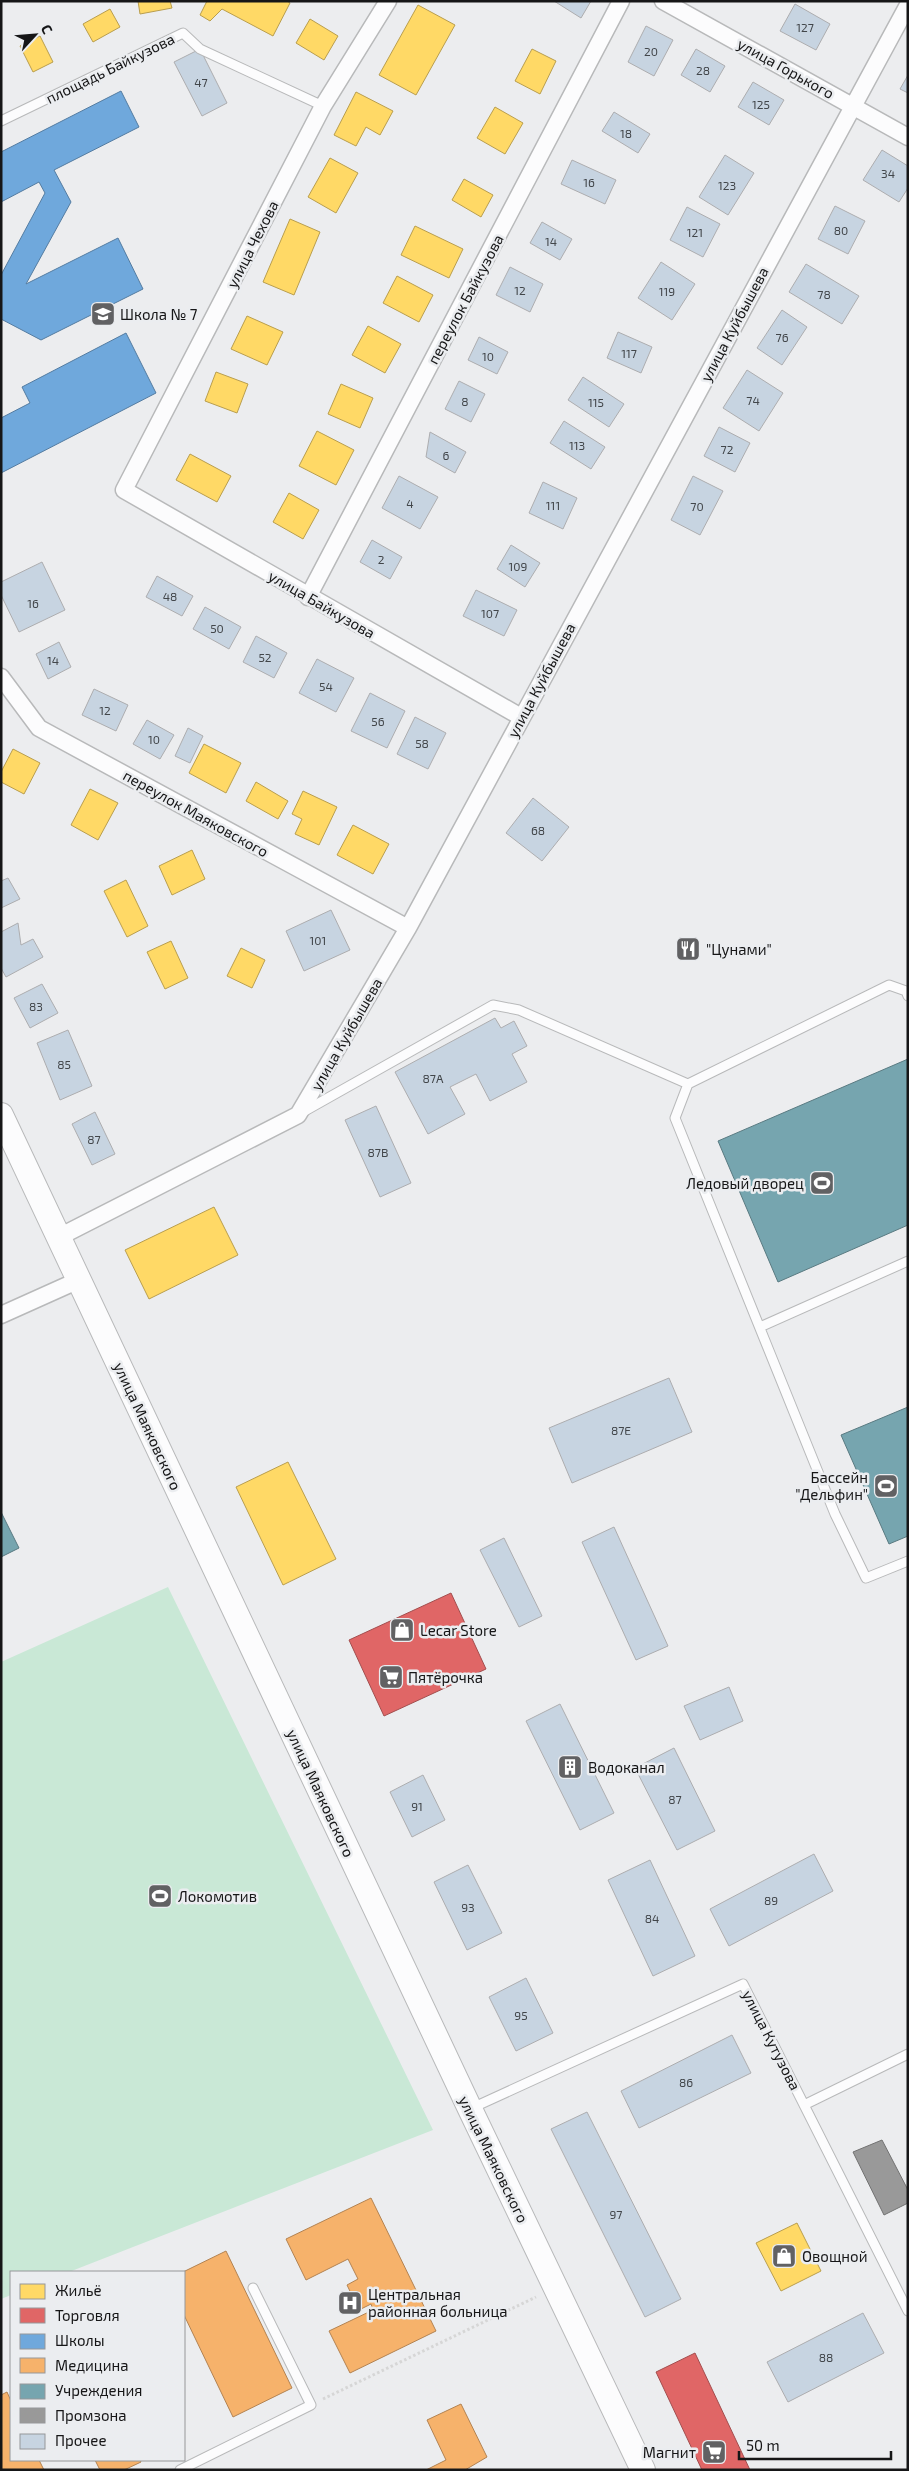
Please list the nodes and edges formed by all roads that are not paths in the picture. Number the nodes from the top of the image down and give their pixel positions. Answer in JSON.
{"nodes":[{"id":1,"x":388,"y":1,"type":"edge"},
{"id":2,"x":621,"y":1,"type":"edge"},
{"id":3,"x":663,"y":1,"type":"edge"},
{"id":4,"x":908,"y":5,"type":"edge"},
{"id":5,"x":853,"y":105,"type":"junction"},
{"id":6,"x":323,"y":106,"type":"junction"},
{"id":7,"x":1,"y":121,"type":"edge"},
{"id":8,"x":908,"y":137,"type":"edge"},
{"id":9,"x":124,"y":490,"type":"joint"},
{"id":10,"x":308,"y":597,"type":"junction"},
{"id":11,"x":1,"y":677,"type":"edge"},
{"id":12,"x":521,"y":717,"type":"junction"},
{"id":13,"x":408,"y":928,"type":"junction"},
{"id":14,"x":908,"y":996,"type":"edge"},
{"id":15,"x":688,"y":1084,"type":"junction"},
{"id":16,"x":1,"y":1114,"type":"edge"},
{"id":17,"x":298,"y":1115,"type":"junction"},
{"id":18,"x":59,"y":1237,"type":"junction"},
{"id":19,"x":908,"y":1261,"type":"edge"},
{"id":20,"x":79,"y":1280,"type":"junction"},
{"id":21,"x":1,"y":1315,"type":"edge"},
{"id":22,"x":760,"y":1327,"type":"junction"},
{"id":23,"x":908,"y":1561,"type":"edge"},
{"id":24,"x":908,"y":2054,"type":"edge"},
{"id":25,"x":804,"y":2105,"type":"junction"},
{"id":26,"x":470,"y":2109,"type":"junction"},
{"id":27,"x":254,"y":2288,"type":"dead end"},
{"id":28,"x":908,"y":2311,"type":"edge"},
{"id":29,"x":180,"y":2470,"type":"edge"},
{"id":30,"x":643,"y":2470,"type":"edge"}],
"edges":[{"from":1,"to":6,"type":"street","name":"улица Чехова"},
{"from":2,"to":10,"type":"street","name":"переулок Байкузова"},
{"from":3,"to":5,"type":"street","name":"улица Горького"},
{"from":4,"to":5,"type":"street","name":"улица Куйбышева"},
{"from":5,"to":8,"type":"street","name":"улица Горького"},
{"from":5,"to":12,"type":"street","name":"улица Куйбышева"},
{"from":6,"to":7,"type":"lane","name":"площадь Байкузова"},
{"from":6,"to":9,"type":"street","name":"улица Чехова"},
{"from":9,"to":10,"type":"street","name":"улица Байкузова"},
{"from":10,"to":12,"type":"street","name":"улица Байкузова"},
{"from":11,"to":13,"type":"street","name":"переулок Маяковского"},
{"from":12,"to":13,"type":"street","name":"улица Куйбышева"},
{"from":13,"to":17,"type":"street","name":"улица Куйбышева"},
{"from":14,"to":15,"type":"lane"},
{"from":15,"to":17,"type":"lane"},
{"from":15,"to":22,"type":"lane"},
{"from":16,"to":18,"type":"main road","name":"улица Маяковского"},
{"from":17,"to":18,"type":"street"},
{"from":18,"to":20,"type":"main road","name":"улица Маяковского"},
{"from":19,"to":22,"type":"lane"},
{"from":20,"to":21,"type":"street"},
{"from":20,"to":26,"type":"main road","name":"улица Маяковского"},
{"from":22,"to":23,"type":"lane"},
{"from":24,"to":25,"type":"lane"},
{"from":25,"to":26,"type":"lane","name":"улица Кутузова"},
{"from":25,"to":28,"type":"lane","name":"улица Кутузова"},
{"from":26,"to":30,"type":"main road","name":"улица Маяковского"},
{"from":27,"to":29,"type":"lane"}]}
